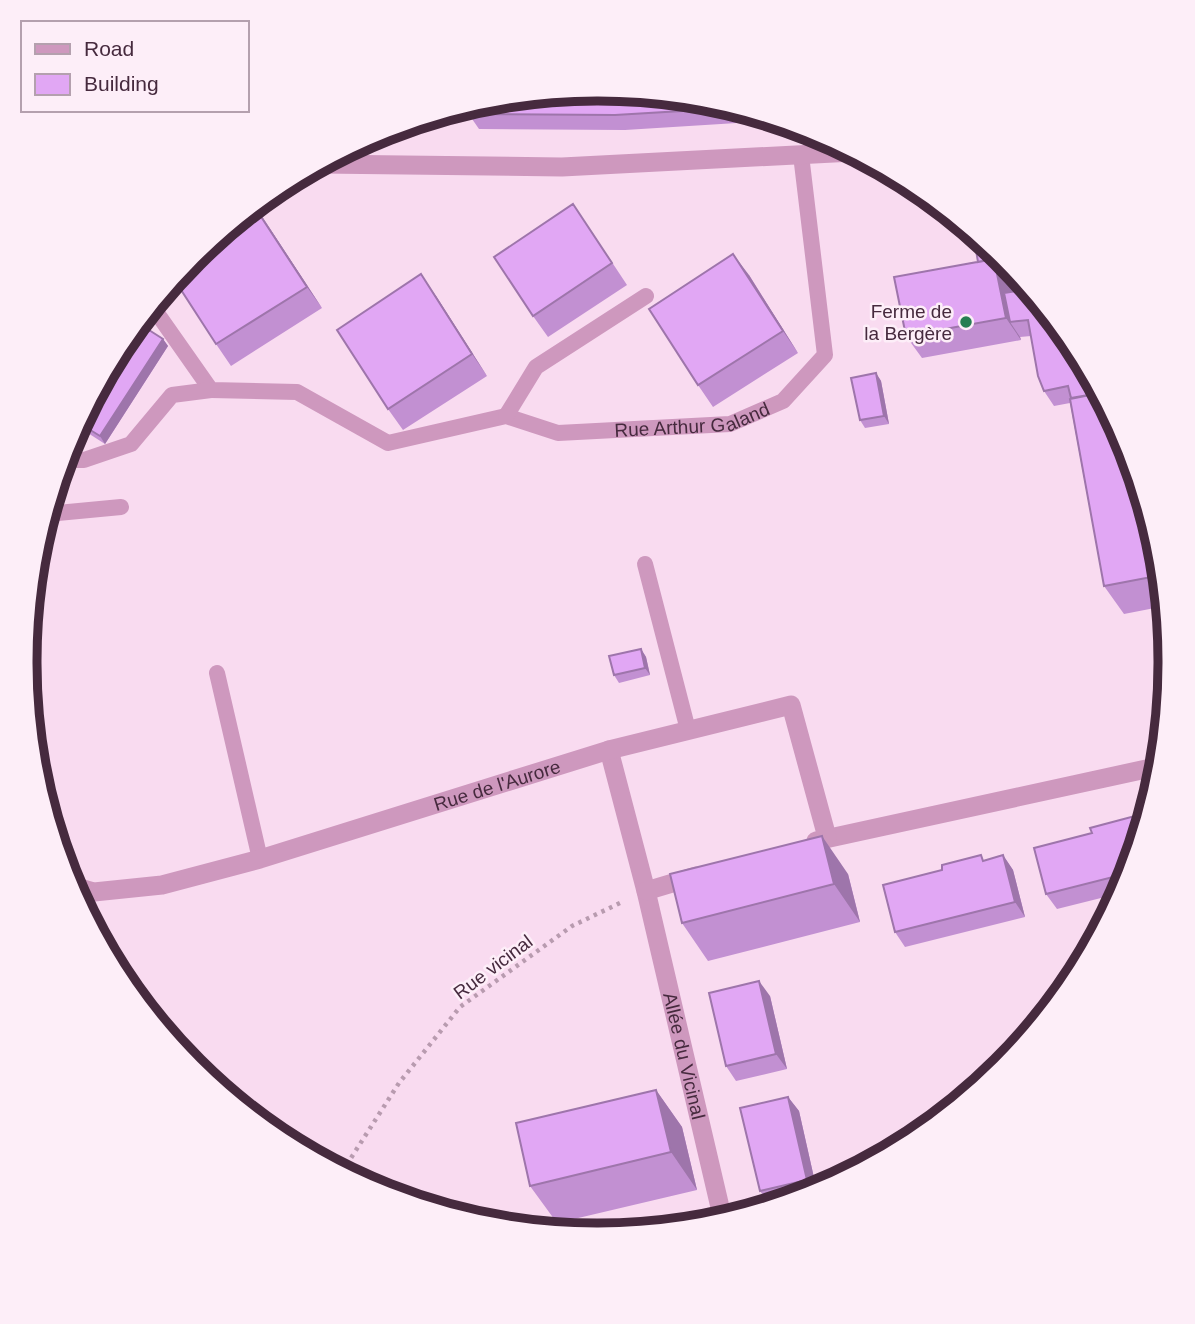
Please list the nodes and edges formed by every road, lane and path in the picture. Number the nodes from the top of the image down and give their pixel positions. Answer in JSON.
{"nodes":[{"id":1,"x":833,"y":153,"type":"edge"},
{"id":2,"x":801,"y":155,"type":"junction"},
{"id":3,"x":339,"y":164,"type":"edge"},
{"id":4,"x":646,"y":296,"type":"dead end"},
{"id":5,"x":158,"y":315,"type":"edge"},
{"id":6,"x":211,"y":390,"type":"junction"},
{"id":7,"x":506,"y":415,"type":"junction"},
{"id":8,"x":75,"y":460,"type":"edge"},
{"id":9,"x":121,"y":507,"type":"dead end"},
{"id":10,"x":57,"y":513,"type":"edge"},
{"id":11,"x":645,"y":564,"type":"dead end"},
{"id":12,"x":217,"y":673,"type":"dead end"},
{"id":13,"x":688,"y":730,"type":"junction"},
{"id":14,"x":609,"y":750,"type":"junction"},
{"id":15,"x":1147,"y":769,"type":"edge"},
{"id":16,"x":827,"y":837,"type":"junction"},
{"id":17,"x":801,"y":845,"type":"edge"},
{"id":18,"x":260,"y":859,"type":"junction"},
{"id":19,"x":710,"y":872,"type":"edge"},
{"id":20,"x":85,"y":890,"type":"edge"},
{"id":21,"x":646,"y":891,"type":"junction"},
{"id":22,"x":347,"y":1164,"type":"edge"},
{"id":23,"x":720,"y":1209,"type":"edge"}],
"edges":[{"from":1,"to":2,"type":"street"},
{"from":2,"to":3,"type":"street"},
{"from":2,"to":7,"type":"lane","name":"Rue Arthur Galand"},
{"from":4,"to":7,"type":"lane"},
{"from":5,"to":6,"type":"lane"},
{"from":6,"to":7,"type":"lane"},
{"from":6,"to":8,"type":"lane"},
{"from":9,"to":10,"type":"lane"},
{"from":11,"to":13,"type":"lane"},
{"from":12,"to":18,"type":"lane"},
{"from":13,"to":14,"type":"street","name":"Rue de l'Aurore"},
{"from":13,"to":16,"type":"street","name":"Rue de l'Aurore"},
{"from":14,"to":18,"type":"street","name":"Rue de l'Aurore"},
{"from":14,"to":21,"type":"street","name":"Allée du Vicinal"},
{"from":15,"to":16,"type":"street"},
{"from":16,"to":17,"type":"street"},
{"from":18,"to":20,"type":"street","name":"Rue de l'Aurore"},
{"from":19,"to":21,"type":"street"},
{"from":21,"to":22,"type":"path","name":"Rue vicinal"},
{"from":21,"to":23,"type":"street","name":"Allée du Vicinal"}]}
